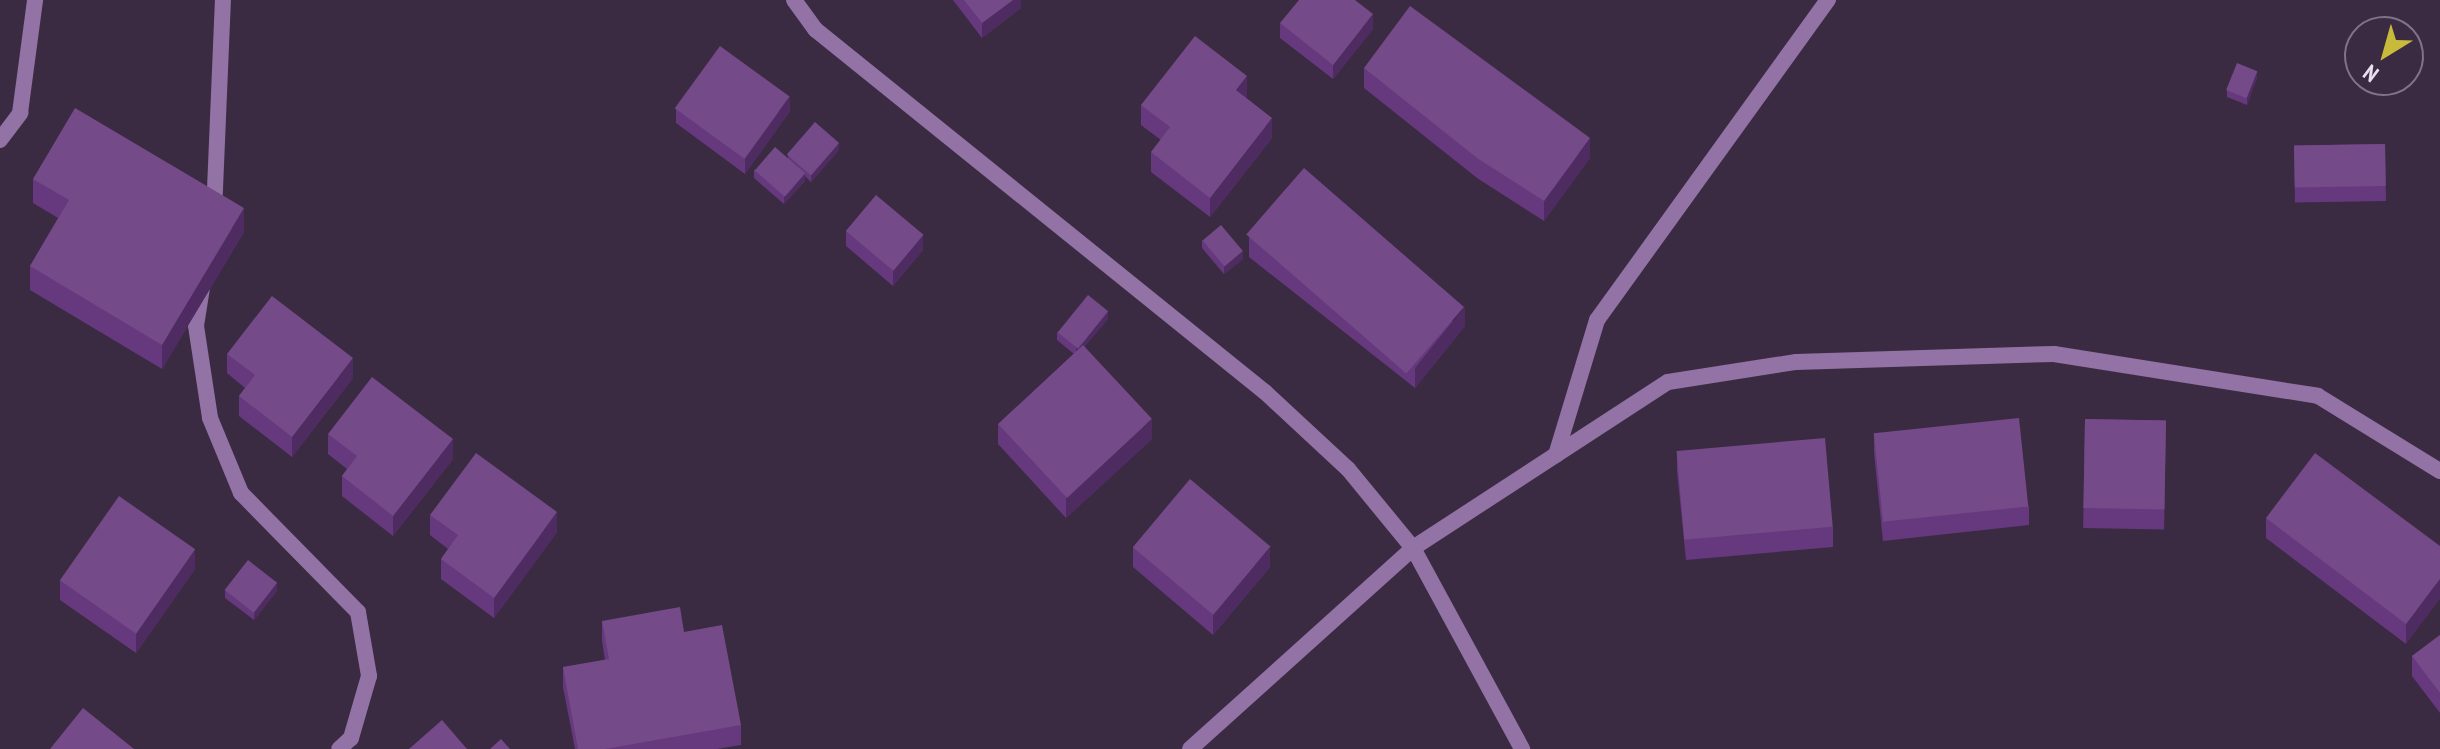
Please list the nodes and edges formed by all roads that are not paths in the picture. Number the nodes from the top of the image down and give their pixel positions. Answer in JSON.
{"nodes":[{"id":1,"x":35,"y":0,"type":"edge"},
{"id":2,"x":223,"y":0,"type":"edge"},
{"id":3,"x":794,"y":0,"type":"edge"},
{"id":4,"x":1828,"y":0,"type":"edge"},
{"id":5,"x":0,"y":140,"type":"edge"},
{"id":6,"x":210,"y":239,"type":"edge"},
{"id":7,"x":205,"y":268,"type":"edge"},
{"id":8,"x":1556,"y":455,"type":"junction"},
{"id":9,"x":2440,"y":471,"type":"edge"},
{"id":10,"x":1413,"y":548,"type":"junction"},
{"id":11,"x":339,"y":749,"type":"edge"},
{"id":12,"x":1190,"y":749,"type":"edge"},
{"id":13,"x":1522,"y":749,"type":"edge"}],
"edges":[{"from":1,"to":5,"type":"street"},
{"from":2,"to":6,"type":"street"},
{"from":3,"to":10,"type":"street"},
{"from":4,"to":8,"type":"street"},
{"from":7,"to":11,"type":"street"},
{"from":8,"to":9,"type":"street"},
{"from":8,"to":10,"type":"street"},
{"from":10,"to":12,"type":"street"},
{"from":10,"to":13,"type":"street"}]}
